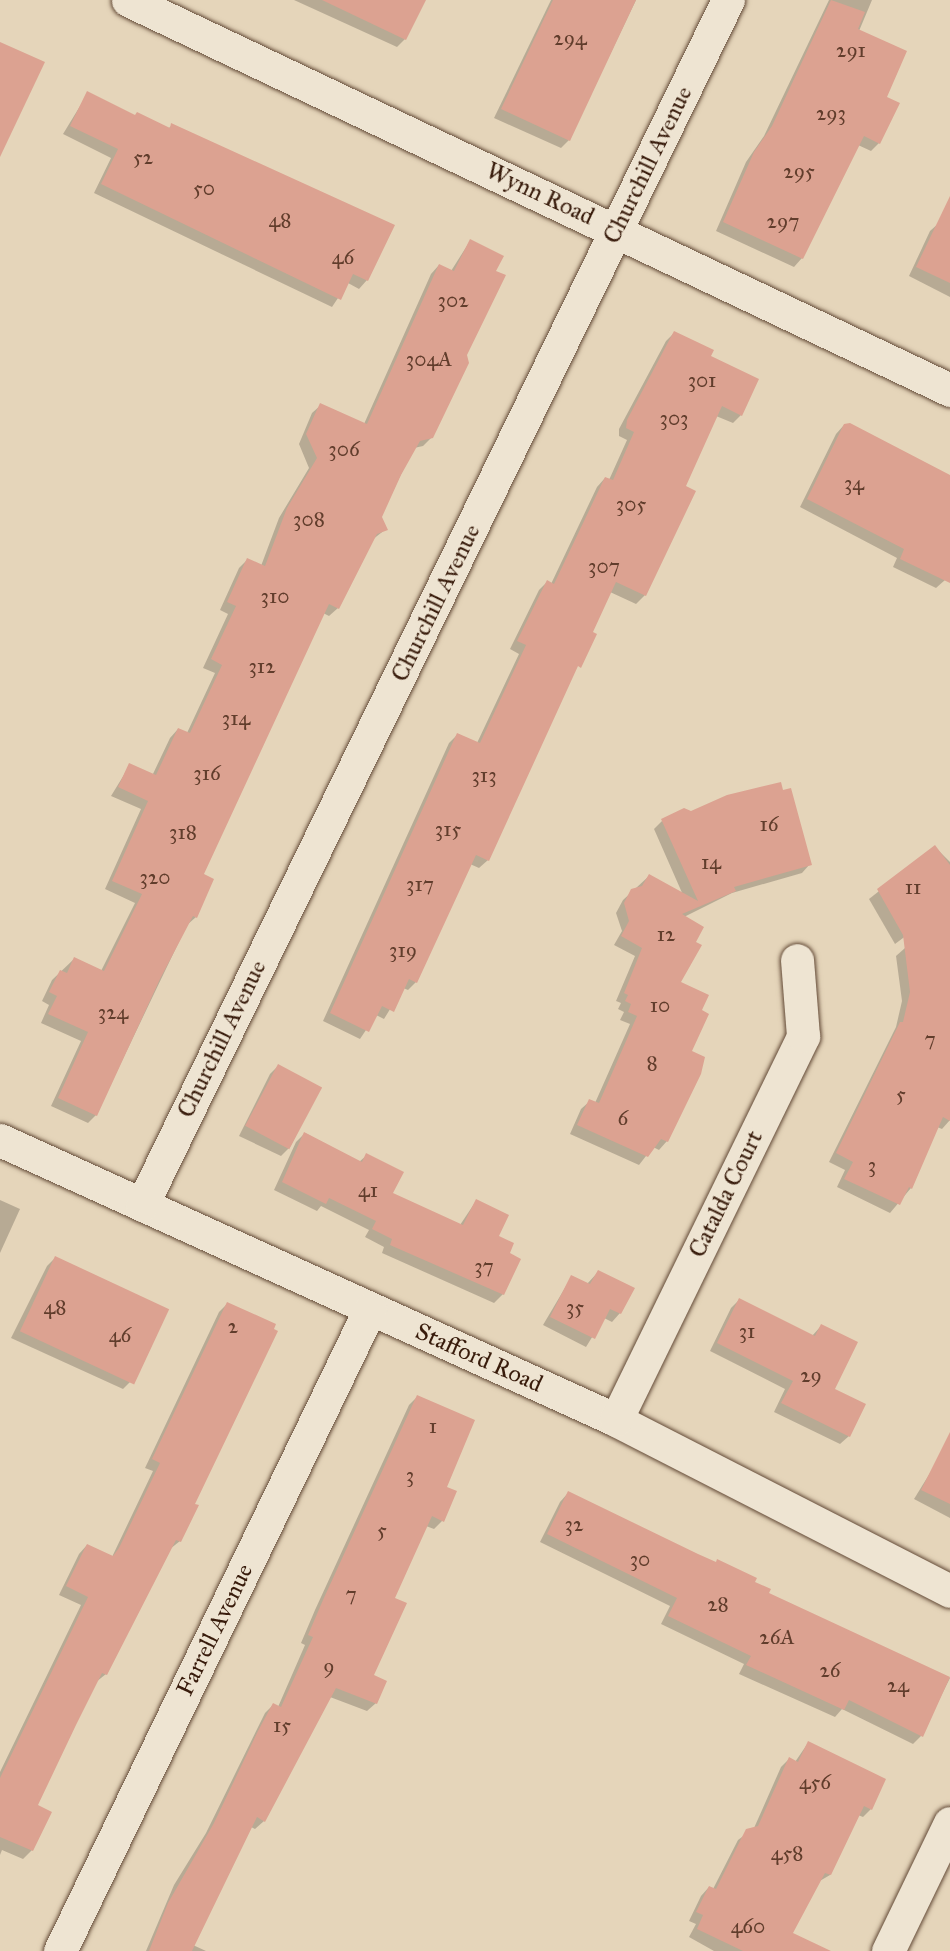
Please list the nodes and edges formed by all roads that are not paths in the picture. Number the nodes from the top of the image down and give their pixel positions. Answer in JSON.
{"nodes":[{"id":1,"x":128,"y":0,"type":"edge"},
{"id":2,"x":728,"y":0,"type":"edge"},
{"id":3,"x":616,"y":230,"type":"junction"},
{"id":4,"x":950,"y":390,"type":"edge"},
{"id":5,"x":797,"y":960,"type":"dead end"},
{"id":6,"x":0,"y":1140,"type":"edge"},
{"id":7,"x":142,"y":1205,"type":"junction"},
{"id":8,"x":370,"y":1310,"type":"junction"},
{"id":9,"x":616,"y":1420,"type":"junction"},
{"id":10,"x":950,"y":1591,"type":"edge"},
{"id":11,"x":950,"y":1823,"type":"edge"},
{"id":12,"x":60,"y":1951,"type":"edge"},
{"id":13,"x":888,"y":1951,"type":"edge"}],
"edges":[{"from":1,"to":3,"type":"street","name":"Wynn Road"},
{"from":2,"to":3,"type":"street","name":"Churchill Avenue"},
{"from":3,"to":4,"type":"street","name":"Wynn Road"},
{"from":3,"to":7,"type":"street","name":"Churchill Avenue"},
{"from":5,"to":9,"type":"street","name":"Catalda Court"},
{"from":6,"to":7,"type":"street","name":"Stafford Road"},
{"from":7,"to":8,"type":"street","name":"Stafford Road"},
{"from":8,"to":9,"type":"street","name":"Stafford Road"},
{"from":8,"to":12,"type":"street","name":"Farrell Avenue"},
{"from":9,"to":10,"type":"street","name":"Stafford Road"},
{"from":11,"to":13,"type":"street"}]}
